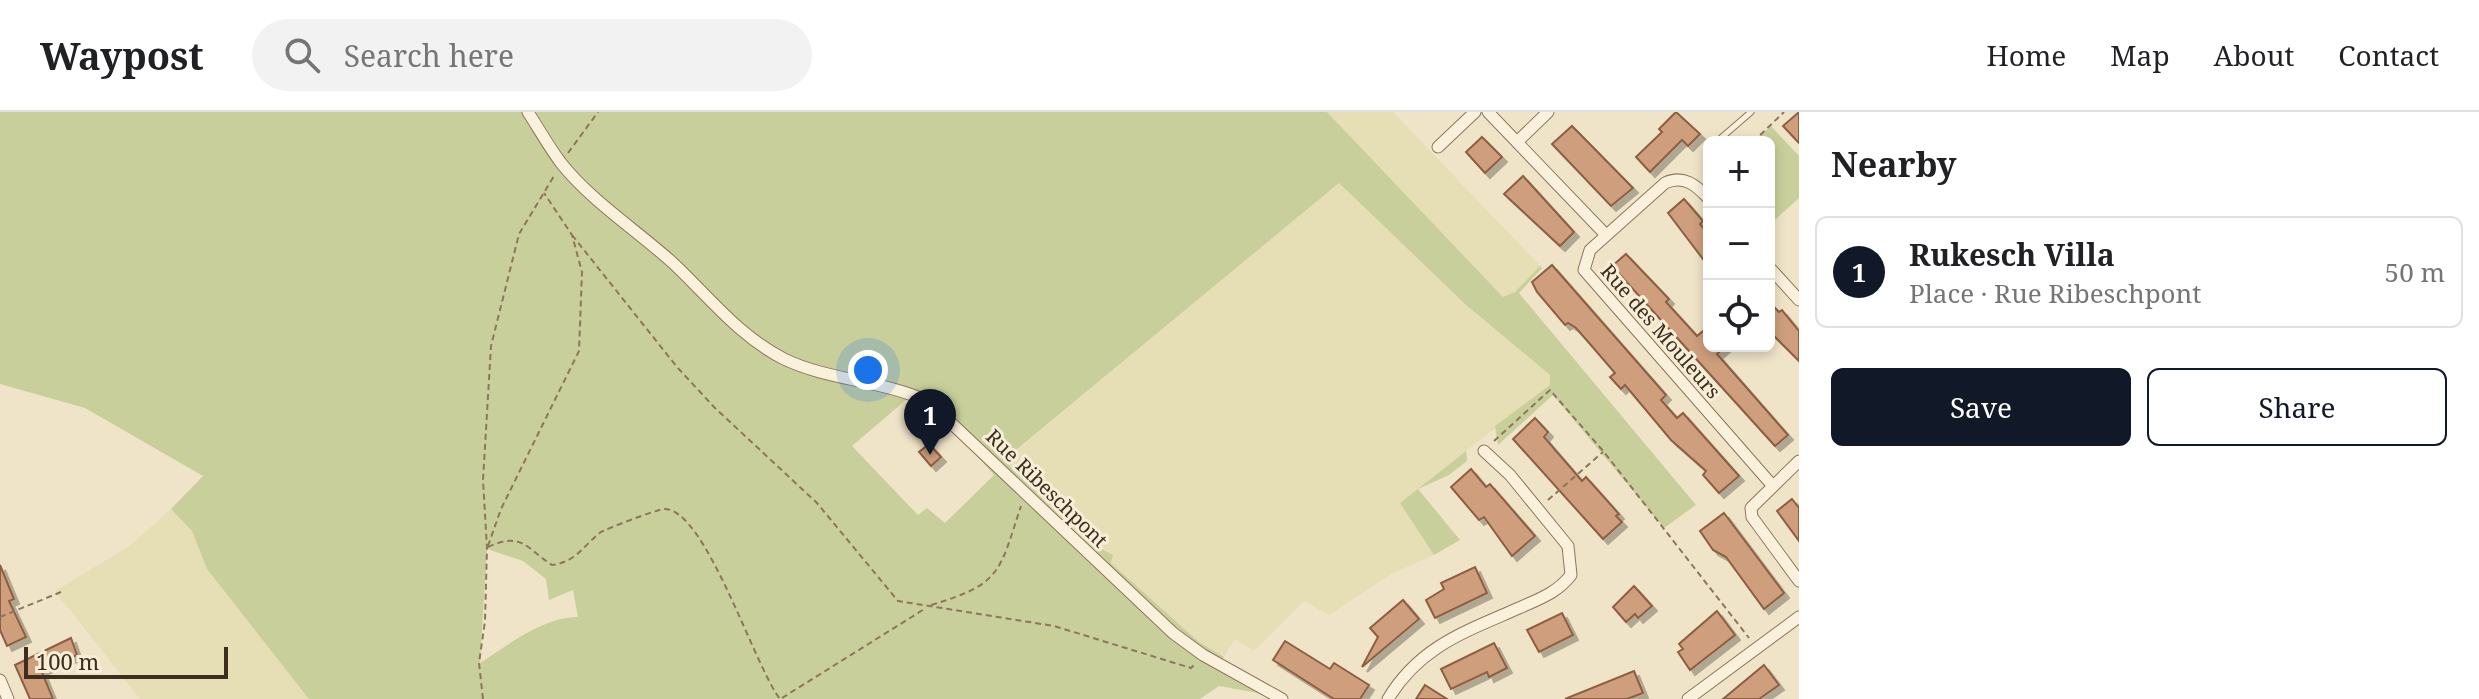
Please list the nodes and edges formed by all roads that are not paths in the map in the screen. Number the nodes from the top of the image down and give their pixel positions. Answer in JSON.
{"nodes":[{"id":1,"x":528,"y":112,"type":"edge"},
{"id":2,"x":1475,"y":112,"type":"edge"},
{"id":3,"x":1488,"y":112,"type":"edge"},
{"id":4,"x":1548,"y":112,"type":"edge"},
{"id":5,"x":1751,"y":112,"type":"edge"},
{"id":6,"x":1723,"y":136,"type":"edge"},
{"id":7,"x":1517,"y":142,"type":"junction"},
{"id":8,"x":1438,"y":147,"type":"dead end"},
{"id":9,"x":1703,"y":194,"type":"edge"},
{"id":10,"x":1606,"y":235,"type":"junction"},
{"id":11,"x":1775,"y":274,"type":"edge"},
{"id":12,"x":1799,"y":300,"type":"edge"},
{"id":13,"x":1484,"y":451,"type":"road end"},
{"id":14,"x":1799,"y":461,"type":"edge"},
{"id":15,"x":1772,"y":485,"type":"junction"},
{"id":16,"x":1799,"y":581,"type":"edge"},
{"id":17,"x":1799,"y":617,"type":"edge"},
{"id":18,"x":0,"y":680,"type":"edge"},
{"id":19,"x":8,"y":699,"type":"edge"},
{"id":20,"x":1282,"y":699,"type":"edge"},
{"id":21,"x":1388,"y":699,"type":"edge"},
{"id":22,"x":1688,"y":699,"type":"edge"}],
"edges":[{"from":1,"to":20,"type":"street","name":"Rue Ribeschpont"},
{"from":2,"to":8,"type":"street"},
{"from":3,"to":7,"type":"street","name":"Rue des Mouleurs"},
{"from":4,"to":7,"type":"street"},
{"from":5,"to":6,"type":"lane"},
{"from":7,"to":10,"type":"street","name":"Rue des Mouleurs"},
{"from":9,"to":10,"type":"street"},
{"from":10,"to":15,"type":"street","name":"Rue des Mouleurs"},
{"from":11,"to":12,"type":"street"},
{"from":13,"to":21,"type":"street"},
{"from":14,"to":15,"type":"street"},
{"from":15,"to":16,"type":"street"},
{"from":17,"to":22,"type":"street"},
{"from":18,"to":19,"type":"street"}]}
